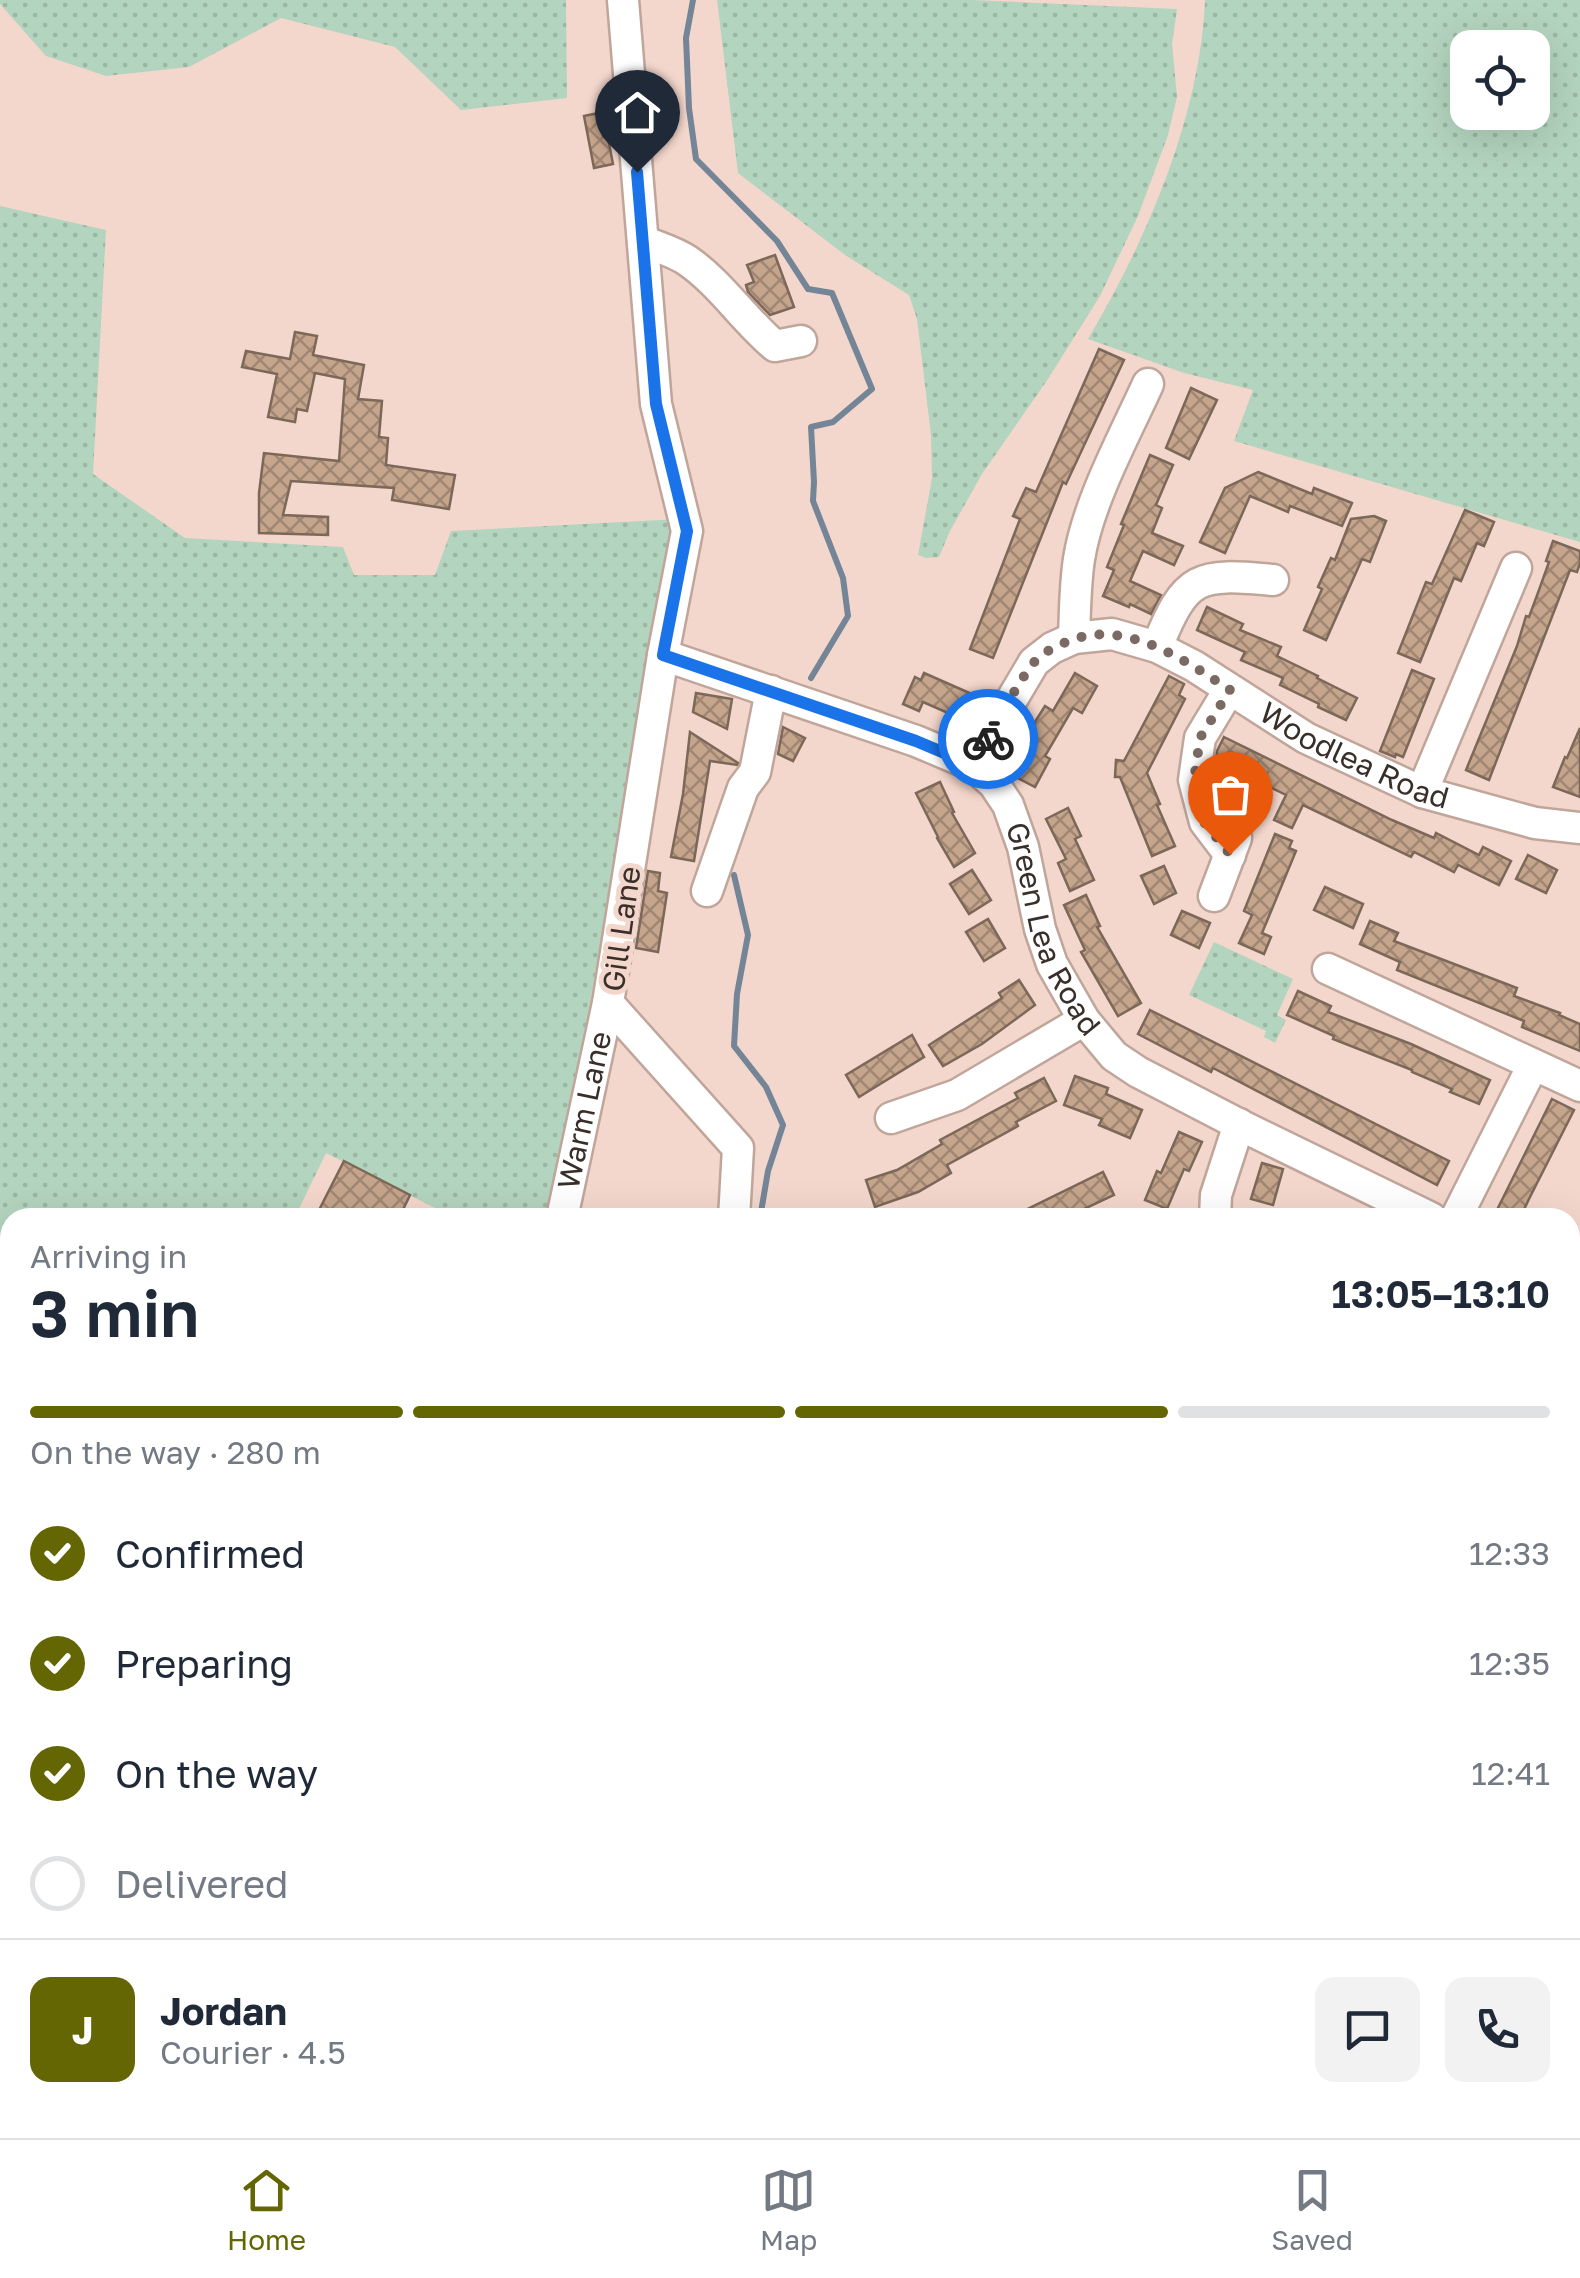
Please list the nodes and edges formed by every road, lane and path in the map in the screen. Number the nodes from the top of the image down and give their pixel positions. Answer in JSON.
{"nodes":[{"id":1,"x":623,"y":0,"type":"edge"},
{"id":2,"x":643,"y":242,"type":"junction"},
{"id":3,"x":801,"y":341,"type":"dead end"},
{"id":4,"x":1148,"y":384,"type":"dead end"},
{"id":5,"x":1516,"y":568,"type":"dead end"},
{"id":6,"x":1273,"y":580,"type":"dead end"},
{"id":7,"x":1074,"y":638,"type":"junction"},
{"id":8,"x":1157,"y":647,"type":"junction"},
{"id":9,"x":663,"y":655,"type":"junction"},
{"id":10,"x":1230,"y":690,"type":"junction"},
{"id":11,"x":771,"y":692,"type":"junction"},
{"id":12,"x":973,"y":765,"type":"junction"},
{"id":13,"x":1422,"y":792,"type":"junction"},
{"id":14,"x":1580,"y":828,"type":"edge"},
{"id":15,"x":707,"y":891,"type":"dead end"},
{"id":16,"x":1214,"y":896,"type":"dead end"},
{"id":17,"x":1328,"y":969,"type":"dead end"},
{"id":18,"x":608,"y":1002,"type":"junction"},
{"id":19,"x":1084,"y":1020,"type":"junction"},
{"id":20,"x":1533,"y":1065,"type":"junction"},
{"id":21,"x":1580,"y":1086,"type":"edge"},
{"id":22,"x":890,"y":1118,"type":"dead end"},
{"id":23,"x":1239,"y":1124,"type":"junction"},
{"id":24,"x":564,"y":1208,"type":"edge"},
{"id":25,"x":735,"y":1208,"type":"edge"},
{"id":26,"x":1215,"y":1208,"type":"edge"},
{"id":27,"x":1411,"y":1208,"type":"edge"},
{"id":28,"x":1461,"y":1208,"type":"edge"}],
"edges":[{"from":1,"to":2,"type":"street","name":"Gill Lane"},
{"from":2,"to":3,"type":"street"},
{"from":2,"to":9,"type":"street","name":"Gill Lane"},
{"from":4,"to":7,"type":"street"},
{"from":5,"to":13,"type":"street"},
{"from":6,"to":8,"type":"street"},
{"from":7,"to":8,"type":"street","name":"Woodlea Road"},
{"from":7,"to":12,"type":"street"},
{"from":8,"to":10,"type":"street","name":"Woodlea Road"},
{"from":9,"to":11,"type":"street"},
{"from":9,"to":18,"type":"street","name":"Gill Lane"},
{"from":10,"to":13,"type":"street","name":"Woodlea Road"},
{"from":10,"to":16,"type":"street"},
{"from":11,"to":12,"type":"street","name":"Green Lea Road"},
{"from":11,"to":15,"type":"street"},
{"from":12,"to":19,"type":"street","name":"Green Lea Road"},
{"from":13,"to":14,"type":"street","name":"Woodlea Road"},
{"from":17,"to":20,"type":"street"},
{"from":18,"to":24,"type":"street","name":"Warm Lane"},
{"from":18,"to":25,"type":"street","name":"Gill Lane"},
{"from":19,"to":22,"type":"street"},
{"from":19,"to":23,"type":"street","name":"Green Lea Road"},
{"from":20,"to":21,"type":"street"},
{"from":20,"to":28,"type":"street"},
{"from":23,"to":26,"type":"street"},
{"from":23,"to":27,"type":"street","name":"Green Lea Road"}]}
